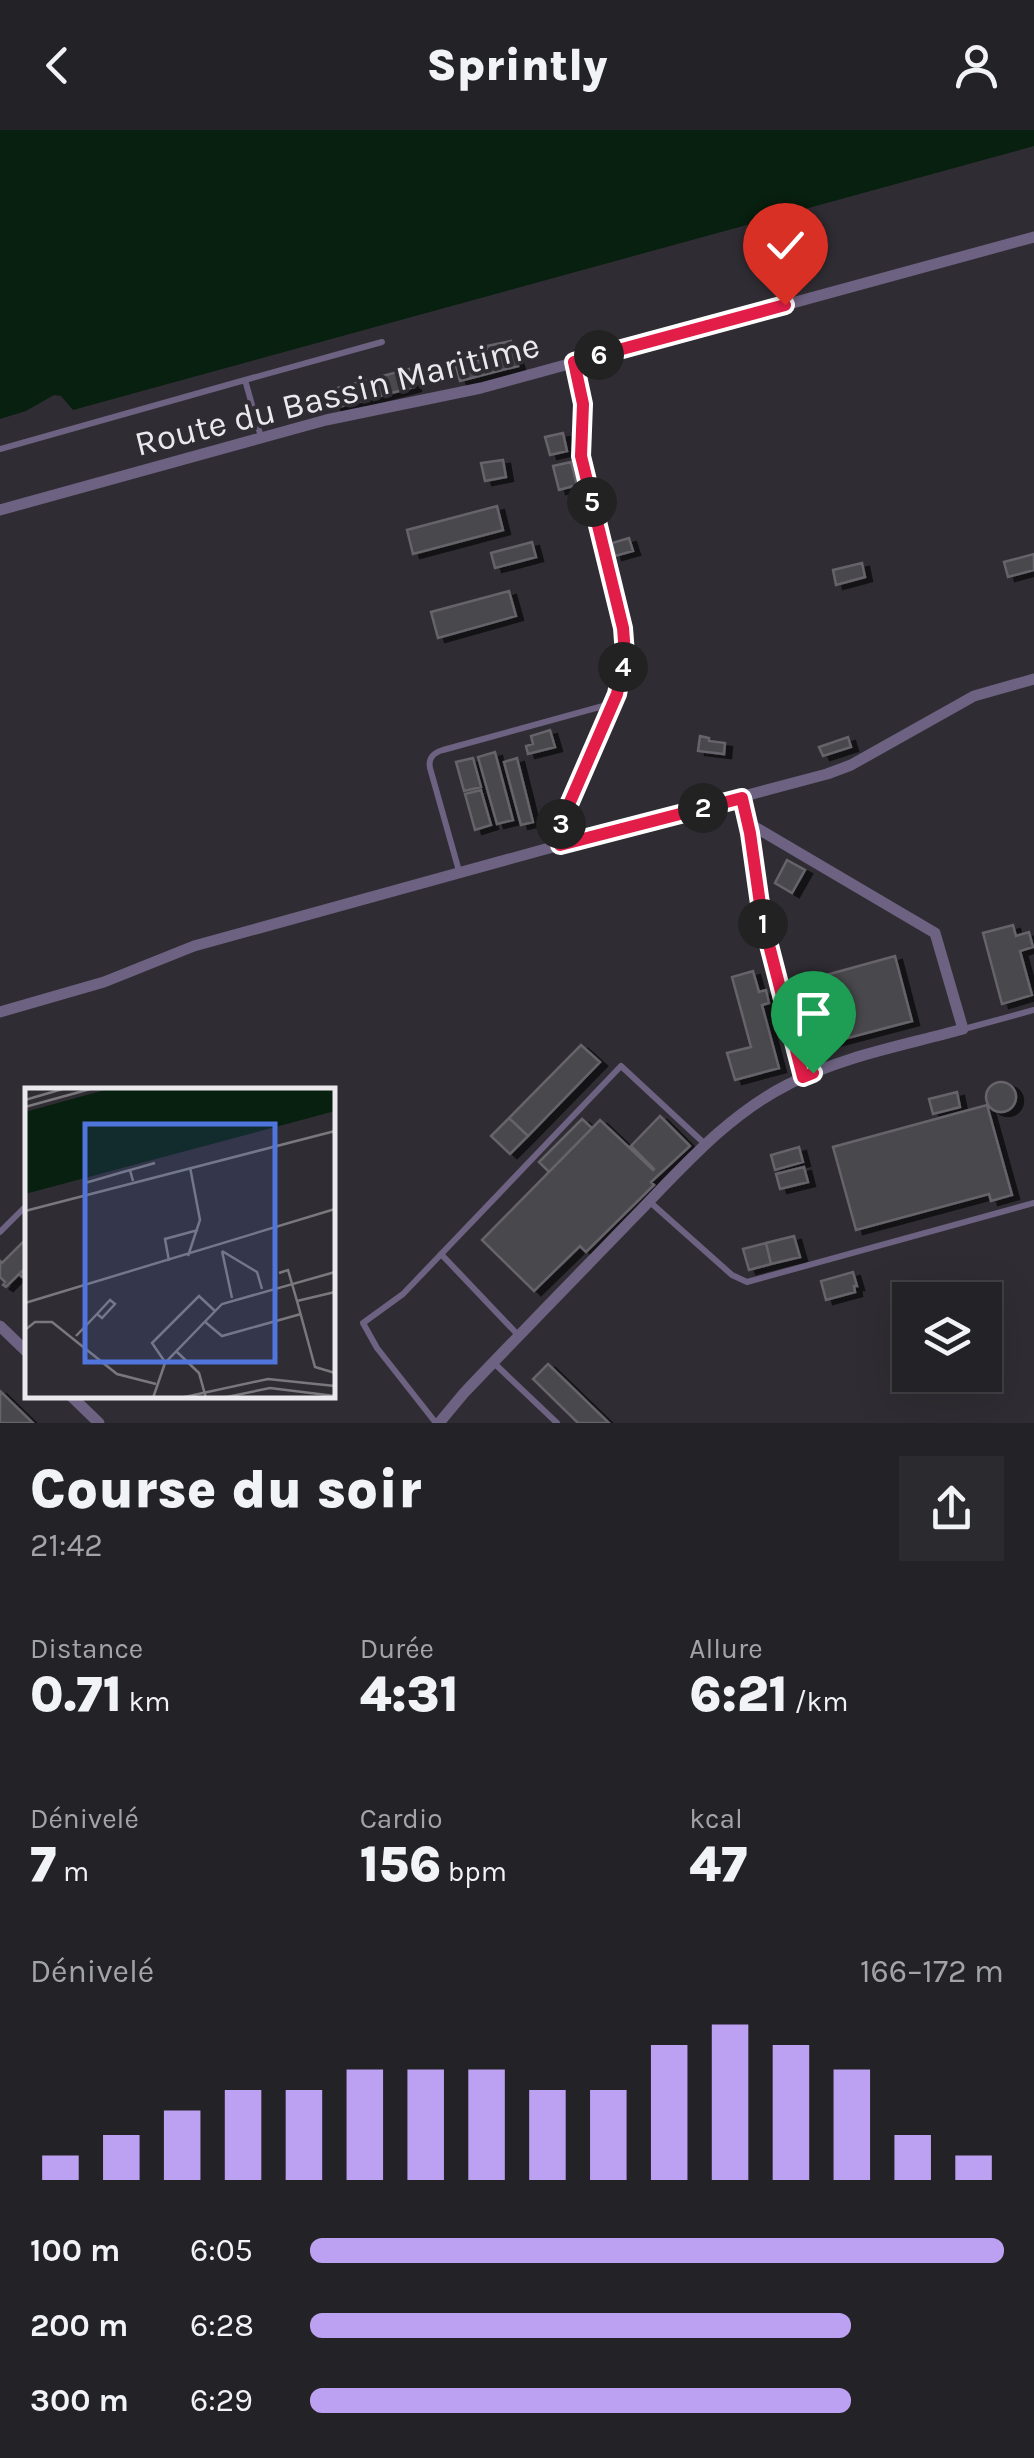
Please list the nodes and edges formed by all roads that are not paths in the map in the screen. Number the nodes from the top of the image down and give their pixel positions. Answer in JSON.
{"nodes":[{"id":1,"x":1034,"y":237,"type":"edge"},
{"id":2,"x":382,"y":342,"type":"dead end"},
{"id":3,"x":574,"y":362,"type":"junction"},
{"id":4,"x":245,"y":380,"type":"junction"},
{"id":5,"x":262,"y":438,"type":"junction"},
{"id":6,"x":0,"y":450,"type":"edge"},
{"id":7,"x":0,"y":510,"type":"edge"},
{"id":8,"x":1034,"y":679,"type":"edge"},
{"id":9,"x":614,"y":703,"type":"junction"},
{"id":10,"x":742,"y":798,"type":"junction"},
{"id":11,"x":748,"y":823,"type":"junction"},
{"id":12,"x":560,"y":845,"type":"junction"},
{"id":13,"x":460,"y":873,"type":"junction"},
{"id":14,"x":1034,"y":1010,"type":"edge"},
{"id":15,"x":0,"y":1012,"type":"edge"},
{"id":16,"x":963,"y":1030,"type":"junction"},
{"id":17,"x":803,"y":1077,"type":"junction"},
{"id":18,"x":705,"y":1144,"type":"junction"},
{"id":19,"x":650,"y":1201,"type":"junction"},
{"id":20,"x":1034,"y":1203,"type":"edge"},
{"id":21,"x":25,"y":1207,"type":"edge"},
{"id":22,"x":0,"y":1232,"type":"edge"},
{"id":23,"x":441,"y":1254,"type":"junction"},
{"id":24,"x":0,"y":1326,"type":"edge"},
{"id":25,"x":519,"y":1336,"type":"junction"},
{"id":26,"x":25,"y":1350,"type":"edge"},
{"id":27,"x":494,"y":1362,"type":"junction"},
{"id":28,"x":73,"y":1398,"type":"edge"},
{"id":29,"x":99,"y":1423,"type":"edge"},
{"id":30,"x":438,"y":1423,"type":"edge"},
{"id":31,"x":557,"y":1423,"type":"edge"}],
"edges":[{"from":1,"to":3,"type":"street","name":"Route du Bassin Maritime"},
{"from":2,"to":4,"type":"lane"},
{"from":3,"to":5,"type":"street","name":"Route du Bassin Maritime"},
{"from":3,"to":9,"type":"lane"},
{"from":4,"to":5,"type":"lane"},
{"from":4,"to":6,"type":"lane"},
{"from":5,"to":7,"type":"street","name":"Route du Bassin Maritime"},
{"from":8,"to":10,"type":"street"},
{"from":9,"to":12,"type":"lane"},
{"from":9,"to":13,"type":"lane"},
{"from":10,"to":11,"type":"street"},
{"from":10,"to":12,"type":"street"},
{"from":11,"to":16,"type":"street"},
{"from":11,"to":17,"type":"street"},
{"from":12,"to":13,"type":"street"},
{"from":13,"to":15,"type":"street"},
{"from":14,"to":16,"type":"lane"},
{"from":16,"to":17,"type":"street"},
{"from":17,"to":18,"type":"street"},
{"from":18,"to":19,"type":"street"},
{"from":18,"to":23,"type":"lane"},
{"from":19,"to":20,"type":"lane"},
{"from":19,"to":25,"type":"street"},
{"from":21,"to":22,"type":"lane"},
{"from":23,"to":25,"type":"lane"},
{"from":23,"to":30,"type":"lane"},
{"from":24,"to":26,"type":"street"},
{"from":25,"to":27,"type":"street"},
{"from":27,"to":30,"type":"street"},
{"from":27,"to":31,"type":"lane"},
{"from":28,"to":29,"type":"street"}]}
